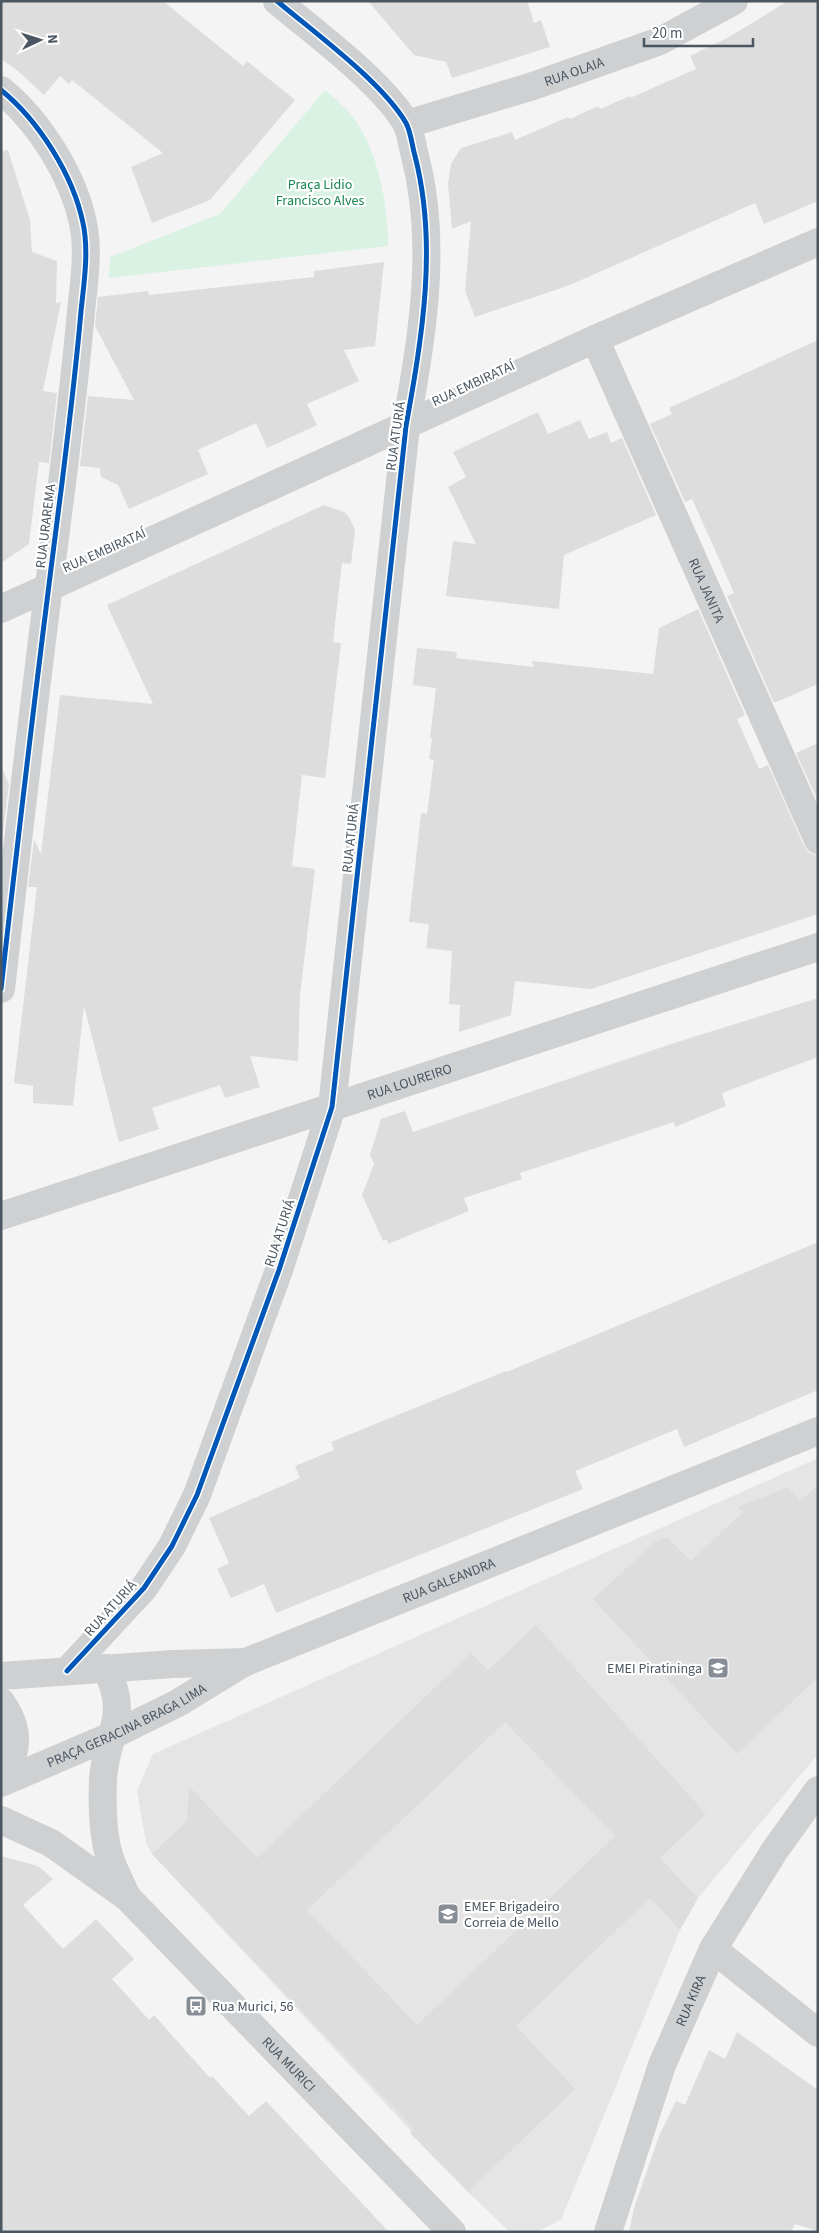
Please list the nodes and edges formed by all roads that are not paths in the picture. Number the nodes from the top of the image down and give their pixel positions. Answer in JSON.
{"nodes":[{"id":1,"x":277,"y":1,"type":"edge"},
{"id":2,"x":734,"y":1,"type":"edge"},
{"id":3,"x":1,"y":90,"type":"edge"},
{"id":4,"x":407,"y":124,"type":"junction"},
{"id":5,"x":818,"y":242,"type":"edge"},
{"id":6,"x":595,"y":339,"type":"junction"},
{"id":7,"x":406,"y":426,"type":"junction"},
{"id":8,"x":48,"y":588,"type":"junction"},
{"id":9,"x":1,"y":608,"type":"edge"},
{"id":10,"x":818,"y":840,"type":"edge"},
{"id":11,"x":818,"y":947,"type":"edge"},
{"id":12,"x":1,"y":989,"type":"edge"},
{"id":13,"x":332,"y":1107,"type":"junction"},
{"id":14,"x":1,"y":1216,"type":"edge"},
{"id":15,"x":818,"y":1431,"type":"edge"},
{"id":16,"x":246,"y":1662,"type":"junction"},
{"id":17,"x":106,"y":1668,"type":"junction"},
{"id":18,"x":67,"y":1671,"type":"junction"},
{"id":19,"x":1,"y":1676,"type":"edge"},
{"id":20,"x":1,"y":1702,"type":"edge"},
{"id":21,"x":113,"y":1735,"type":"junction"},
{"id":22,"x":1,"y":1778,"type":"edge"},
{"id":23,"x":1,"y":1783,"type":"edge"},
{"id":24,"x":818,"y":1790,"type":"edge"},
{"id":25,"x":1,"y":1820,"type":"edge"},
{"id":26,"x":127,"y":1897,"type":"junction"},
{"id":27,"x":713,"y":1949,"type":"junction"},
{"id":28,"x":818,"y":2032,"type":"edge"},
{"id":29,"x":452,"y":2232,"type":"edge"},
{"id":30,"x":608,"y":2232,"type":"edge"}],
"edges":[{"from":1,"to":4,"type":"street","name":"RUA ATURIÁ"},
{"from":2,"to":4,"type":"street","name":"RUA OLAIA"},
{"from":3,"to":8,"type":"street","name":"RUA URAREMA"},
{"from":4,"to":7,"type":"street","name":"RUA ATURIÁ"},
{"from":5,"to":6,"type":"street","name":"RUA EMBIRATAÍ"},
{"from":6,"to":7,"type":"street","name":"RUA EMBIRATAÍ"},
{"from":6,"to":10,"type":"street","name":"RUA JANITA"},
{"from":7,"to":8,"type":"street","name":"RUA EMBIRATAÍ"},
{"from":7,"to":13,"type":"street","name":"RUA ATURIÁ"},
{"from":8,"to":9,"type":"street","name":"RUA EMBIRATAÍ"},
{"from":8,"to":12,"type":"street","name":"RUA URAREMA"},
{"from":11,"to":13,"type":"street","name":"RUA LOUREIRO"},
{"from":13,"to":14,"type":"street","name":"RUA LOUREIRO"},
{"from":13,"to":18,"type":"street","name":"RUA ATURIÁ"},
{"from":15,"to":16,"type":"street","name":"RUA GALEANDRA"},
{"from":16,"to":17,"type":"street","name":"RUA GALEANDRA"},
{"from":16,"to":21,"type":"street","name":"PRAÇA GERACINA BRAGA LIMA"},
{"from":17,"to":18,"type":"street","name":"RUA GALEANDRA"},
{"from":17,"to":21,"type":"street","name":"RUA MURICI"},
{"from":18,"to":19,"type":"street"},
{"from":20,"to":22,"type":"street"},
{"from":21,"to":23,"type":"street","name":"PRAÇA GERACINA BRAGA LIMA"},
{"from":21,"to":26,"type":"street","name":"RUA MURICI"},
{"from":24,"to":27,"type":"street","name":"RUA KIRA"},
{"from":25,"to":26,"type":"street","name":"RUA MURICI"},
{"from":26,"to":29,"type":"street","name":"RUA MURICI"},
{"from":27,"to":28,"type":"street"},
{"from":27,"to":30,"type":"street","name":"RUA KIRA"}]}
